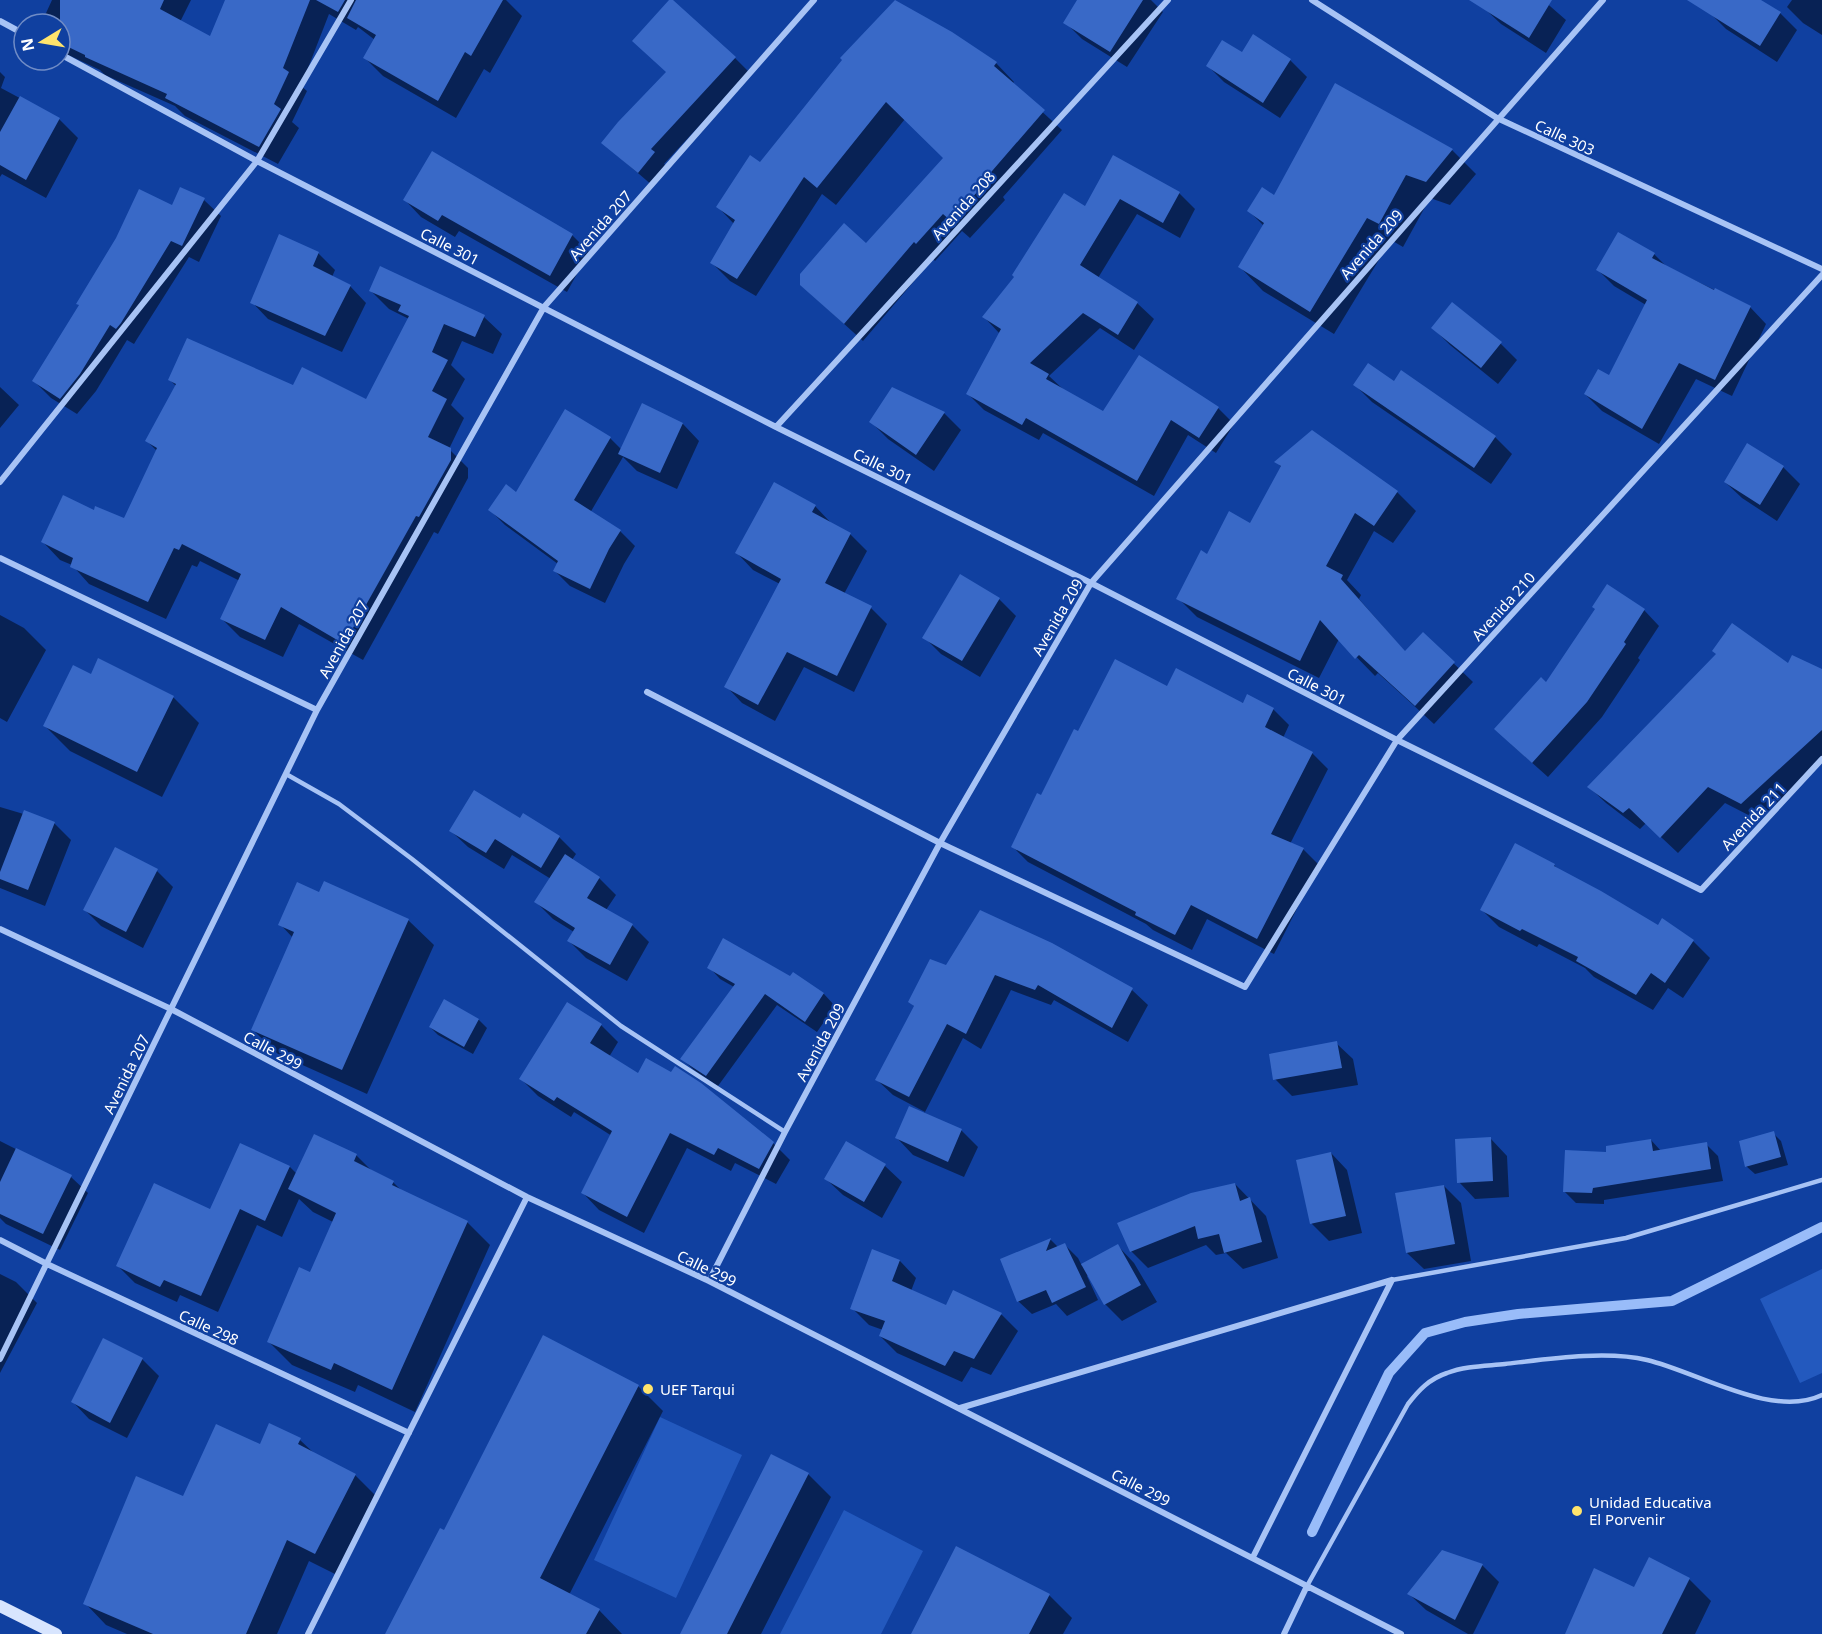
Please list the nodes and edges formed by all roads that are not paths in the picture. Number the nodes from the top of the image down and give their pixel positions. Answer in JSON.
{"nodes":[{"id":1,"x":351,"y":0,"type":"edge"},
{"id":2,"x":814,"y":0,"type":"edge"},
{"id":3,"x":1168,"y":0,"type":"edge"},
{"id":4,"x":1312,"y":0,"type":"edge"},
{"id":5,"x":1603,"y":0,"type":"edge"},
{"id":6,"x":72,"y":61,"type":"edge"},
{"id":7,"x":1497,"y":118,"type":"junction"},
{"id":8,"x":257,"y":161,"type":"junction"},
{"id":9,"x":1822,"y":269,"type":"edge"},
{"id":10,"x":1822,"y":274,"type":"edge"},
{"id":11,"x":544,"y":307,"type":"junction"},
{"id":12,"x":777,"y":427,"type":"junction"},
{"id":13,"x":0,"y":482,"type":"edge"},
{"id":14,"x":0,"y":558,"type":"edge"},
{"id":15,"x":1090,"y":582,"type":"junction"},
{"id":16,"x":647,"y":692,"type":"dead end"},
{"id":17,"x":317,"y":710,"type":"junction"},
{"id":18,"x":1396,"y":740,"type":"junction"},
{"id":19,"x":1822,"y":759,"type":"edge"},
{"id":20,"x":286,"y":774,"type":"junction"},
{"id":21,"x":940,"y":843,"type":"junction"},
{"id":22,"x":1701,"y":890,"type":"joint"},
{"id":23,"x":0,"y":929,"type":"edge"},
{"id":24,"x":171,"y":1009,"type":"junction"},
{"id":25,"x":785,"y":1132,"type":"junction"},
{"id":26,"x":1822,"y":1180,"type":"edge"},
{"id":27,"x":527,"y":1197,"type":"junction"},
{"id":28,"x":0,"y":1240,"type":"edge"},
{"id":29,"x":47,"y":1264,"type":"junction"},
{"id":30,"x":1392,"y":1280,"type":"junction"},
{"id":31,"x":709,"y":1281,"type":"junction"},
{"id":32,"x":0,"y":1359,"type":"edge"},
{"id":33,"x":1822,"y":1395,"type":"edge"},
{"id":34,"x":960,"y":1408,"type":"junction"},
{"id":35,"x":409,"y":1433,"type":"junction"},
{"id":36,"x":1253,"y":1557,"type":"junction"},
{"id":37,"x":1307,"y":1586,"type":"junction"},
{"id":38,"x":0,"y":1605,"type":"edge"},
{"id":39,"x":56,"y":1634,"type":"edge"},
{"id":40,"x":308,"y":1634,"type":"edge"},
{"id":41,"x":1284,"y":1634,"type":"edge"},
{"id":42,"x":1401,"y":1634,"type":"edge"}],
"edges":[{"from":1,"to":8,"type":"street"},
{"from":2,"to":11,"type":"street","name":"Avenida 207"},
{"from":3,"to":12,"type":"street","name":"Avenida 208"},
{"from":4,"to":7,"type":"street","name":"Calle 303"},
{"from":5,"to":7,"type":"street","name":"Avenida 209"},
{"from":6,"to":8,"type":"street","name":"Calle 301"},
{"from":7,"to":9,"type":"street","name":"Calle 303"},
{"from":7,"to":15,"type":"street","name":"Avenida 209"},
{"from":8,"to":11,"type":"street","name":"Calle 301"},
{"from":8,"to":13,"type":"street"},
{"from":10,"to":18,"type":"street","name":"Avenida 210"},
{"from":11,"to":12,"type":"street","name":"Calle 301"},
{"from":11,"to":17,"type":"street","name":"Avenida 207"},
{"from":12,"to":15,"type":"street","name":"Calle 301"},
{"from":14,"to":17,"type":"street"},
{"from":15,"to":18,"type":"street","name":"Calle 301"},
{"from":15,"to":21,"type":"street","name":"Avenida 209"},
{"from":16,"to":21,"type":"street"},
{"from":17,"to":20,"type":"street","name":"Avenida 207"},
{"from":18,"to":21,"type":"street","name":"Avenida 210"},
{"from":18,"to":22,"type":"street","name":"Calle 301"},
{"from":19,"to":22,"type":"street","name":"Avenida 211"},
{"from":20,"to":24,"type":"street","name":"Avenida 207"},
{"from":20,"to":25,"type":"lane"},
{"from":21,"to":25,"type":"street","name":"Avenida 209"},
{"from":23,"to":24,"type":"street","name":"Calle 299"},
{"from":24,"to":27,"type":"street","name":"Calle 299"},
{"from":24,"to":29,"type":"street","name":"Avenida 207"},
{"from":25,"to":31,"type":"street","name":"Avenida 209"},
{"from":26,"to":30,"type":"lane"},
{"from":27,"to":31,"type":"street","name":"Calle 299"},
{"from":27,"to":35,"type":"street"},
{"from":28,"to":29,"type":"street","name":"Calle 298"},
{"from":29,"to":32,"type":"street","name":"Avenida 207"},
{"from":29,"to":35,"type":"street","name":"Calle 298"},
{"from":30,"to":34,"type":"street"},
{"from":30,"to":36,"type":"street"},
{"from":31,"to":34,"type":"street","name":"Calle 299"},
{"from":33,"to":37,"type":"lane"},
{"from":34,"to":36,"type":"street","name":"Calle 299"},
{"from":35,"to":40,"type":"street"},
{"from":36,"to":37,"type":"street","name":"Calle 299"},
{"from":37,"to":41,"type":"street"},
{"from":37,"to":42,"type":"street","name":"Calle 299"},
{"from":38,"to":39,"type":"street"}]}
